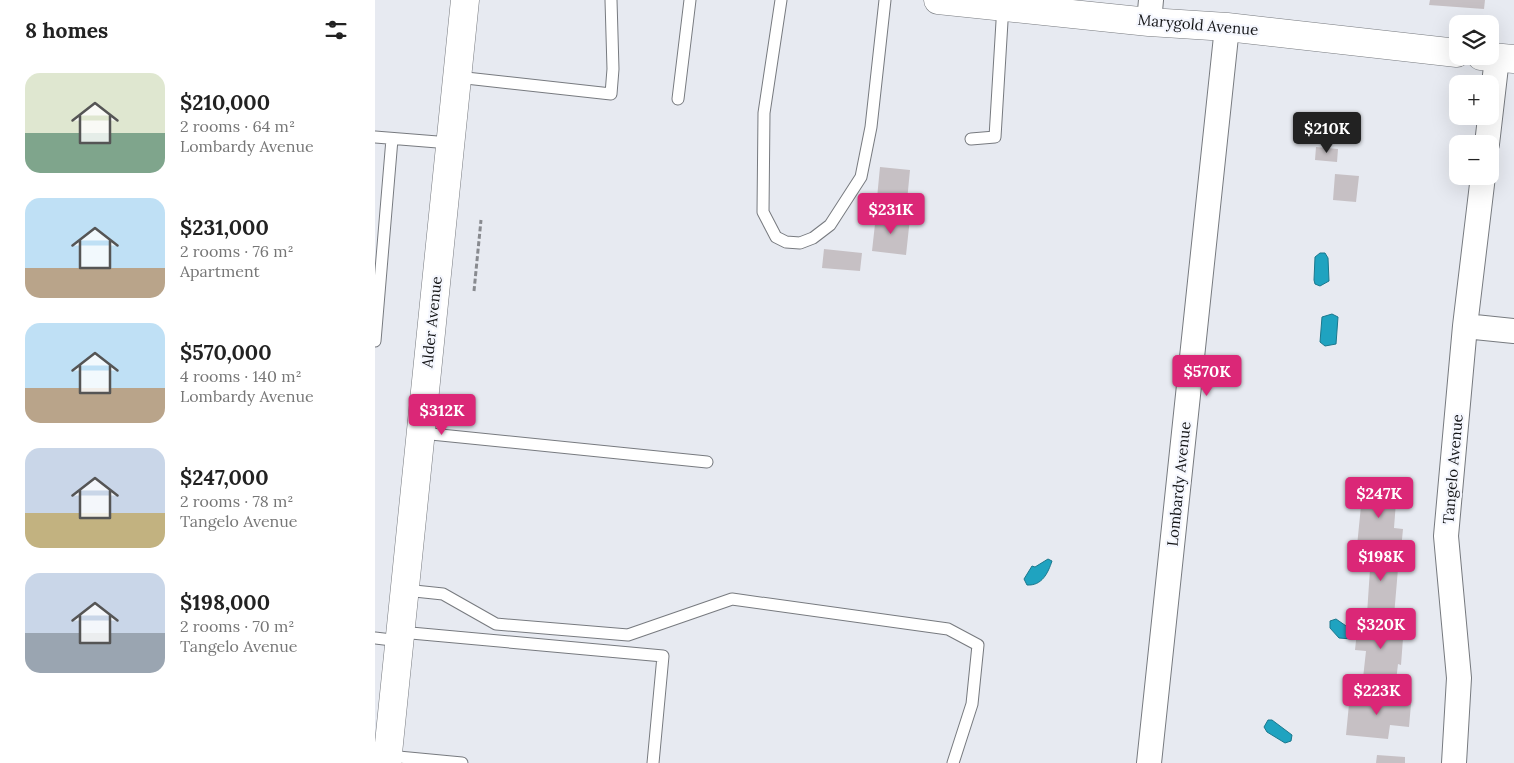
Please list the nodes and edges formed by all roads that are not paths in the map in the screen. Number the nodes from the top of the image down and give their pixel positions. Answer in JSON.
{"nodes":[{"id":1,"x":465,"y":0,"type":"edge"},
{"id":2,"x":611,"y":0,"type":"edge"},
{"id":3,"x":690,"y":0,"type":"edge"},
{"id":4,"x":781,"y":0,"type":"edge"},
{"id":5,"x":885,"y":0,"type":"edge"},
{"id":6,"x":938,"y":0,"type":"edge"},
{"id":7,"x":1003,"y":3,"type":"edge"},
{"id":8,"x":1150,"y":11,"type":"edge"},
{"id":9,"x":1227,"y":27,"type":"junction"},
{"id":10,"x":1449,"y":53,"type":"edge"},
{"id":11,"x":1496,"y":65,"type":"edge"},
{"id":12,"x":457,"y":77,"type":"junction"},
{"id":13,"x":678,"y":99,"type":"dead end"},
{"id":14,"x":1488,"y":135,"type":"edge"},
{"id":15,"x":375,"y":137,"type":"edge"},
{"id":16,"x":392,"y":139,"type":"junction"},
{"id":17,"x":971,"y":139,"type":"dead end"},
{"id":18,"x":450,"y":143,"type":"junction"},
{"id":19,"x":1482,"y":185,"type":"edge"},
{"id":20,"x":1465,"y":326,"type":"junction"},
{"id":21,"x":1514,"y":331,"type":"edge"},
{"id":22,"x":375,"y":341,"type":"edge"},
{"id":23,"x":421,"y":433,"type":"junction"},
{"id":24,"x":707,"y":462,"type":"dead end"},
{"id":25,"x":405,"y":590,"type":"junction"},
{"id":26,"x":392,"y":637,"type":"edge"},
{"id":27,"x":388,"y":759,"type":"edge"},
{"id":28,"x":462,"y":763,"type":"edge"},
{"id":29,"x":653,"y":763,"type":"edge"},
{"id":30,"x":953,"y":763,"type":"edge"},
{"id":31,"x":1149,"y":763,"type":"edge"},
{"id":32,"x":1454,"y":763,"type":"edge"}],
"edges":[{"from":1,"to":12,"type":"main road","name":"Alder Avenue"},
{"from":2,"to":12,"type":"lane"},
{"from":3,"to":13,"type":"lane"},
{"from":4,"to":5,"type":"lane"},
{"from":6,"to":7,"type":"main road","name":"Marygold Avenue"},
{"from":7,"to":8,"type":"main road","name":"Marygold Avenue"},
{"from":7,"to":17,"type":"lane"},
{"from":8,"to":9,"type":"main road","name":"Marygold Avenue"},
{"from":9,"to":10,"type":"main road","name":"Marygold Avenue"},
{"from":9,"to":31,"type":"street","name":"Lombardy Avenue"},
{"from":11,"to":14,"type":"street"},
{"from":12,"to":18,"type":"main road","name":"Alder Avenue"},
{"from":15,"to":16,"type":"lane"},
{"from":16,"to":18,"type":"lane"},
{"from":16,"to":22,"type":"lane"},
{"from":18,"to":23,"type":"main road","name":"Alder Avenue"},
{"from":19,"to":20,"type":"street","name":"Tangelo Avenue"},
{"from":20,"to":21,"type":"street"},
{"from":20,"to":32,"type":"street","name":"Tangelo Avenue"},
{"from":23,"to":24,"type":"lane"},
{"from":23,"to":25,"type":"main road","name":"Alder Avenue"},
{"from":25,"to":26,"type":"main road","name":"Alder Avenue"},
{"from":25,"to":30,"type":"lane"},
{"from":26,"to":27,"type":"main road","name":"Alder Avenue"},
{"from":26,"to":29,"type":"lane"},
{"from":27,"to":28,"type":"lane"}]}
